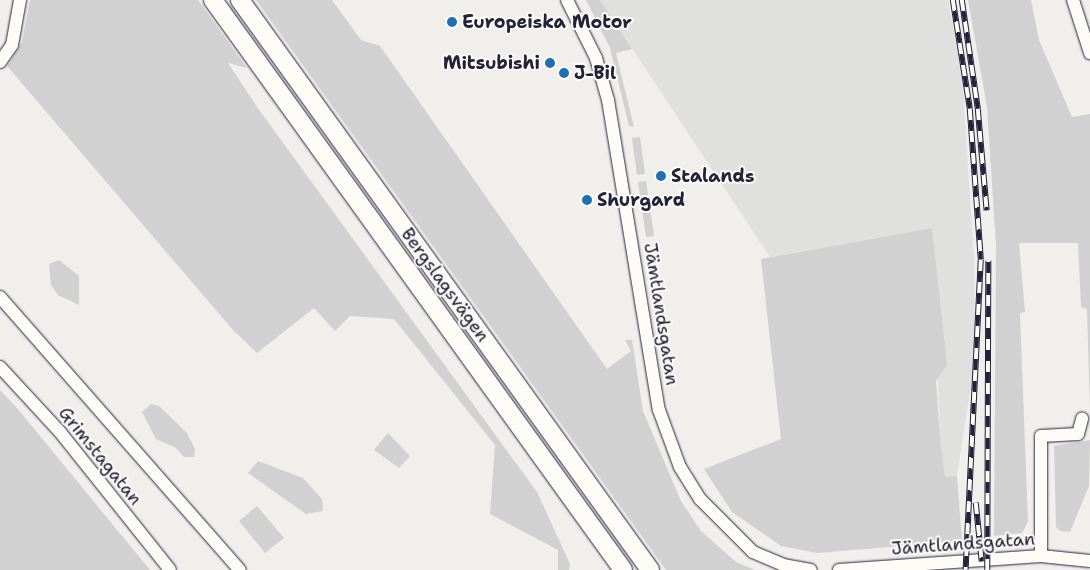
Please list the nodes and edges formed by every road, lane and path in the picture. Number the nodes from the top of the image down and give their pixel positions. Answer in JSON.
{"nodes":[{"id":1,"x":20,"y":0,"type":"edge"},
{"id":2,"x":213,"y":0,"type":"edge"},
{"id":3,"x":240,"y":0,"type":"edge"},
{"id":4,"x":567,"y":0,"type":"edge"},
{"id":5,"x":1073,"y":0,"type":"edge"},
{"id":6,"x":1090,"y":53,"type":"edge"},
{"id":7,"x":0,"y":62,"type":"edge"},
{"id":8,"x":0,"y":296,"type":"edge"},
{"id":9,"x":0,"y":367,"type":"edge"},
{"id":10,"x":1082,"y":419,"type":"dead end"},
{"id":11,"x":1041,"y":556,"type":"junction"},
{"id":12,"x":1090,"y":561,"type":"edge"},
{"id":13,"x":170,"y":570,"type":"edge"},
{"id":14,"x":240,"y":570,"type":"edge"},
{"id":15,"x":623,"y":570,"type":"edge"},
{"id":16,"x":650,"y":570,"type":"edge"},
{"id":17,"x":811,"y":570,"type":"edge"},
{"id":18,"x":839,"y":570,"type":"edge"}],
"edges":[{"from":1,"to":7,"type":"street"},
{"from":2,"to":15,"type":"main road","name":"Bergslagsvägen"},
{"from":3,"to":16,"type":"main road","name":"Bergslagsvägen"},
{"from":4,"to":17,"type":"street","name":"Jämtlandsgatan"},
{"from":5,"to":6,"type":"street"},
{"from":8,"to":14,"type":"street"},
{"from":9,"to":13,"type":"street","name":"Grimstagatan"},
{"from":10,"to":11,"type":"street"},
{"from":11,"to":12,"type":"street","name":"Jämtlandsgatan"},
{"from":11,"to":18,"type":"street","name":"Jämtlandsgatan"}]}
